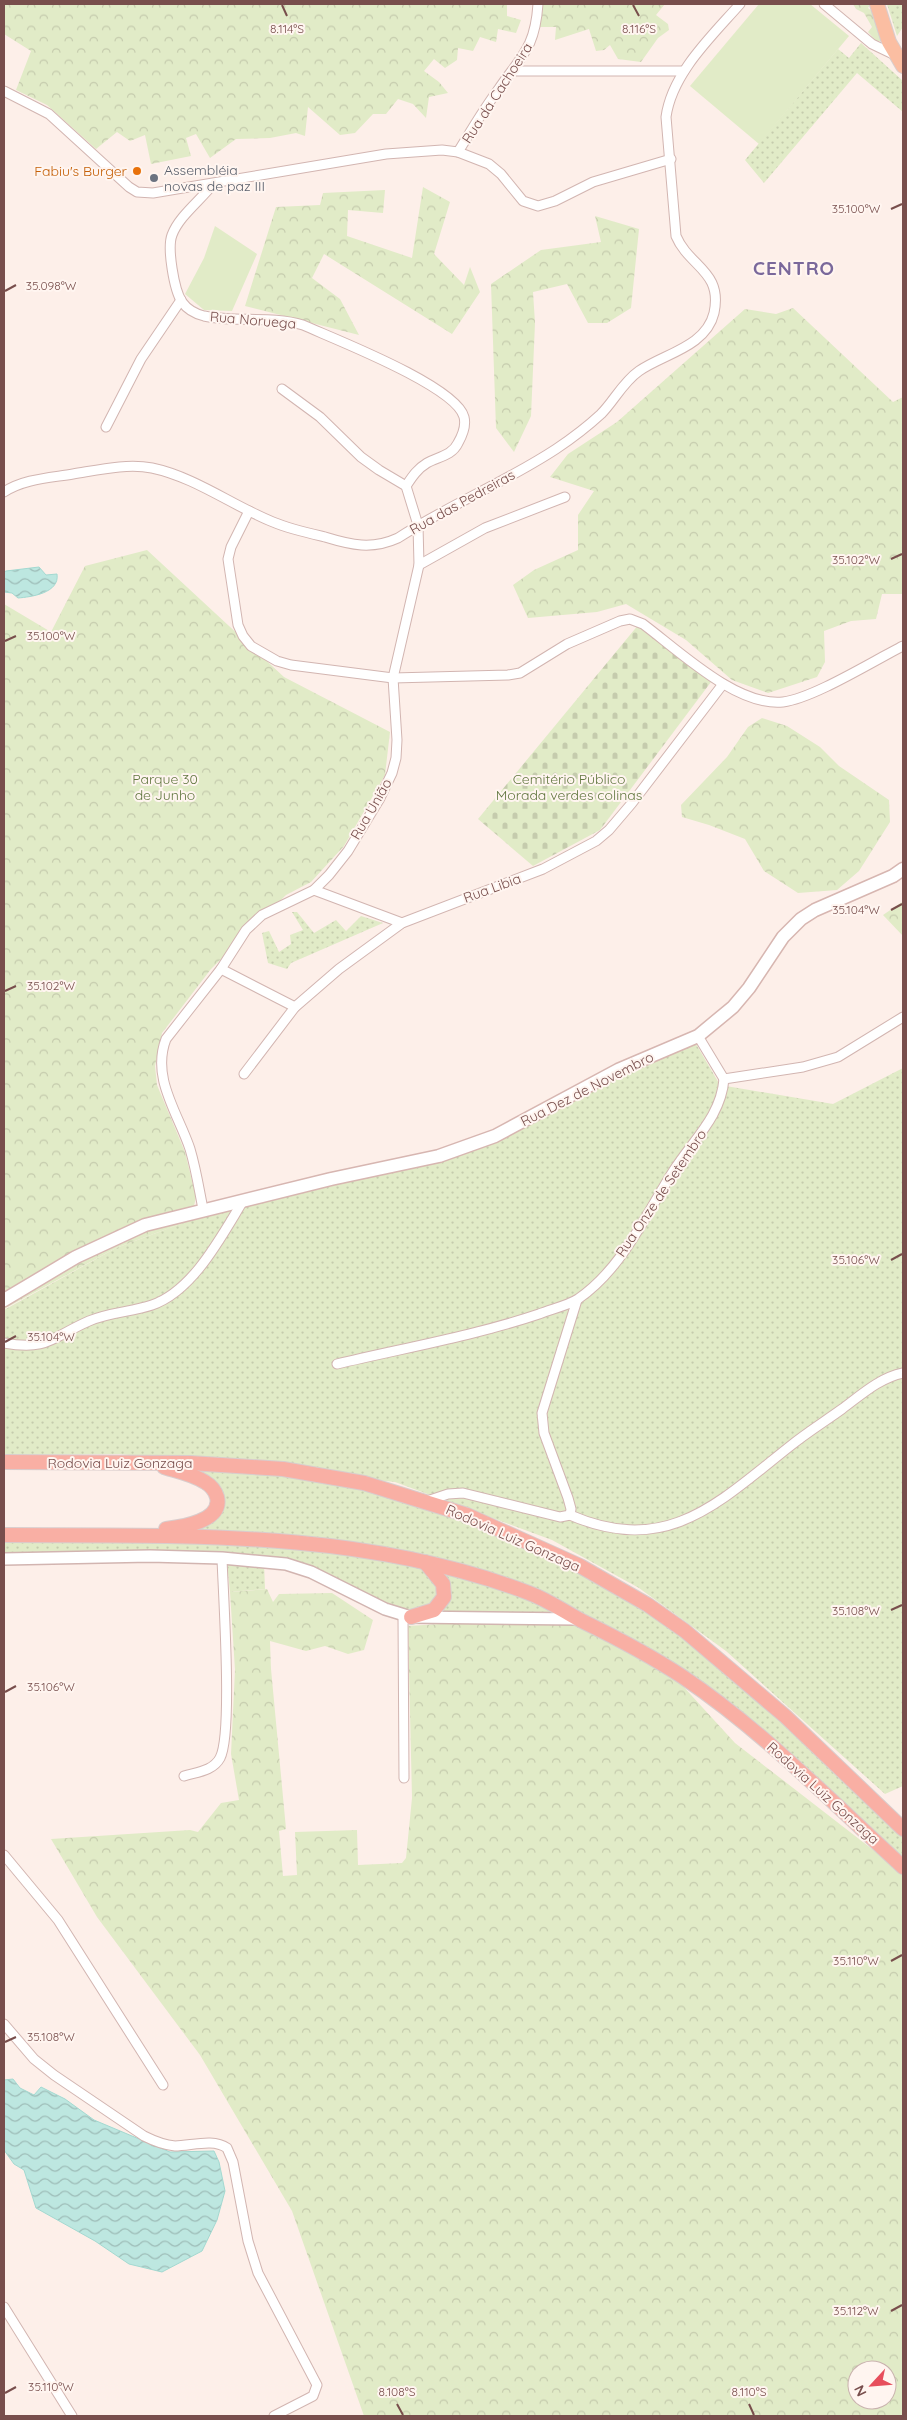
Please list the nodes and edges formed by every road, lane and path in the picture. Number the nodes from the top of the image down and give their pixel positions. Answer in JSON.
{"nodes":[{"id":1,"x":538,"y":4,"type":"edge"},
{"id":2,"x":740,"y":4,"type":"edge"},
{"id":3,"x":824,"y":4,"type":"edge"},
{"id":4,"x":877,"y":4,"type":"edge"},
{"id":5,"x":899,"y":60,"type":"edge"},
{"id":6,"x":684,"y":71,"type":"junction"},
{"id":7,"x":513,"y":72,"type":"junction"},
{"id":8,"x":4,"y":91,"type":"edge"},
{"id":9,"x":458,"y":152,"type":"junction"},
{"id":10,"x":670,"y":160,"type":"junction"},
{"id":11,"x":212,"y":184,"type":"junction"},
{"id":12,"x":181,"y":300,"type":"junction"},
{"id":13,"x":282,"y":389,"type":"dead end"},
{"id":14,"x":106,"y":427,"type":"dead end"},
{"id":15,"x":406,"y":486,"type":"junction"},
{"id":16,"x":4,"y":492,"type":"edge"},
{"id":17,"x":565,"y":497,"type":"dead end"},
{"id":18,"x":249,"y":511,"type":"junction"},
{"id":19,"x":418,"y":525,"type":"junction"},
{"id":20,"x":419,"y":565,"type":"junction"},
{"id":21,"x":903,"y":646,"type":"edge"},
{"id":22,"x":393,"y":678,"type":"junction"},
{"id":23,"x":722,"y":684,"type":"junction"},
{"id":24,"x":903,"y":869,"type":"edge"},
{"id":25,"x":314,"y":890,"type":"junction"},
{"id":26,"x":402,"y":923,"type":"junction"},
{"id":27,"x":221,"y":969,"type":"junction"},
{"id":28,"x":295,"y":1008,"type":"junction"},
{"id":29,"x":903,"y":1018,"type":"edge"},
{"id":30,"x":698,"y":1036,"type":"junction"},
{"id":31,"x":244,"y":1074,"type":"dead end"},
{"id":32,"x":724,"y":1078,"type":"junction"},
{"id":33,"x":243,"y":1201,"type":"junction"},
{"id":34,"x":203,"y":1209,"type":"junction"},
{"id":35,"x":4,"y":1300,"type":"edge"},
{"id":36,"x":577,"y":1300,"type":"junction"},
{"id":37,"x":4,"y":1343,"type":"edge"},
{"id":38,"x":337,"y":1364,"type":"dead end"},
{"id":39,"x":903,"y":1373,"type":"edge"},
{"id":40,"x":4,"y":1462,"type":"edge"},
{"id":41,"x":152,"y":1464,"type":"junction"},
{"id":42,"x":428,"y":1502,"type":"junction"},
{"id":43,"x":570,"y":1515,"type":"junction"},
{"id":44,"x":4,"y":1535,"type":"edge"},
{"id":45,"x":118,"y":1536,"type":"junction"},
{"id":46,"x":222,"y":1558,"type":"junction"},
{"id":47,"x":4,"y":1559,"type":"edge"},
{"id":48,"x":425,"y":1561,"type":"junction"},
{"id":49,"x":407,"y":1617,"type":"junction"},
{"id":50,"x":580,"y":1620,"type":"junction"},
{"id":51,"x":184,"y":1776,"type":"dead end"},
{"id":52,"x":404,"y":1778,"type":"dead end"},
{"id":53,"x":903,"y":1829,"type":"edge"},
{"id":54,"x":4,"y":1856,"type":"edge"},
{"id":55,"x":903,"y":1867,"type":"edge"},
{"id":56,"x":4,"y":2024,"type":"edge"},
{"id":57,"x":163,"y":2085,"type":"dead end"},
{"id":58,"x":4,"y":2307,"type":"edge"},
{"id":59,"x":72,"y":2416,"type":"edge"},
{"id":60,"x":274,"y":2416,"type":"edge"}],
"edges":[{"from":1,"to":7,"type":"street","name":"Rua da Cachoeira"},
{"from":2,"to":6,"type":"street","name":"Rua das Pedreiras"},
{"from":3,"to":5,"type":"street"},
{"from":4,"to":5,"type":"main road"},
{"from":6,"to":7,"type":"street"},
{"from":6,"to":10,"type":"street","name":"Rua das Pedreiras"},
{"from":7,"to":9,"type":"street","name":"Rua da Cachoeira"},
{"from":8,"to":11,"type":"street"},
{"from":9,"to":10,"type":"street"},
{"from":9,"to":11,"type":"street"},
{"from":10,"to":19,"type":"street","name":"Rua das Pedreiras"},
{"from":11,"to":12,"type":"street"},
{"from":12,"to":14,"type":"street"},
{"from":12,"to":15,"type":"street","name":"Rua Noruega"},
{"from":13,"to":15,"type":"street"},
{"from":15,"to":19,"type":"street","name":"Rua União"},
{"from":16,"to":18,"type":"street","name":"Rua das Pedreiras"},
{"from":17,"to":20,"type":"street"},
{"from":18,"to":19,"type":"street","name":"Rua das Pedreiras"},
{"from":18,"to":22,"type":"street"},
{"from":19,"to":20,"type":"street","name":"Rua União"},
{"from":20,"to":22,"type":"street","name":"Rua União"},
{"from":21,"to":23,"type":"street"},
{"from":22,"to":23,"type":"street"},
{"from":22,"to":25,"type":"street","name":"Rua União"},
{"from":23,"to":26,"type":"street","name":"Rua Libia"},
{"from":24,"to":30,"type":"main road","name":"Rua Dez de Novembro"},
{"from":25,"to":26,"type":"street"},
{"from":25,"to":27,"type":"street","name":"Rua União"},
{"from":26,"to":28,"type":"street","name":"Rua Libia"},
{"from":27,"to":28,"type":"street"},
{"from":27,"to":34,"type":"street","name":"Rua União"},
{"from":28,"to":31,"type":"street","name":"Rua Libia"},
{"from":29,"to":32,"type":"street"},
{"from":30,"to":32,"type":"street"},
{"from":30,"to":33,"type":"main road","name":"Rua Dez de Novembro"},
{"from":32,"to":36,"type":"street","name":"Rua Onze de Setembro"},
{"from":33,"to":34,"type":"main road","name":"Rua Dez de Novembro"},
{"from":33,"to":37,"type":"street"},
{"from":34,"to":35,"type":"main road","name":"Rua Dez de Novembro"},
{"from":36,"to":38,"type":"street","name":"Rua Onze de Setembro"},
{"from":36,"to":43,"type":"street"},
{"from":39,"to":43,"type":"street"},
{"from":40,"to":41,"type":"highway","name":"Rodovia Luiz Gonzaga"},
{"from":41,"to":42,"type":"highway","name":"Rodovia Luiz Gonzaga"},
{"from":41,"to":45,"type":"highway"},
{"from":42,"to":43,"type":"street"},
{"from":42,"to":53,"type":"highway","name":"Rodovia Luiz Gonzaga"},
{"from":44,"to":45,"type":"highway","name":"Rodovia Luiz Gonzaga"},
{"from":45,"to":48,"type":"highway","name":"Rodovia Luiz Gonzaga"},
{"from":46,"to":47,"type":"street"},
{"from":46,"to":49,"type":"street"},
{"from":46,"to":51,"type":"street"},
{"from":48,"to":49,"type":"highway"},
{"from":48,"to":50,"type":"highway","name":"Rodovia Luiz Gonzaga"},
{"from":49,"to":50,"type":"street"},
{"from":49,"to":52,"type":"street"},
{"from":50,"to":55,"type":"highway","name":"Rodovia Luiz Gonzaga"},
{"from":54,"to":57,"type":"street"},
{"from":56,"to":60,"type":"street"},
{"from":58,"to":59,"type":"street"}]}
